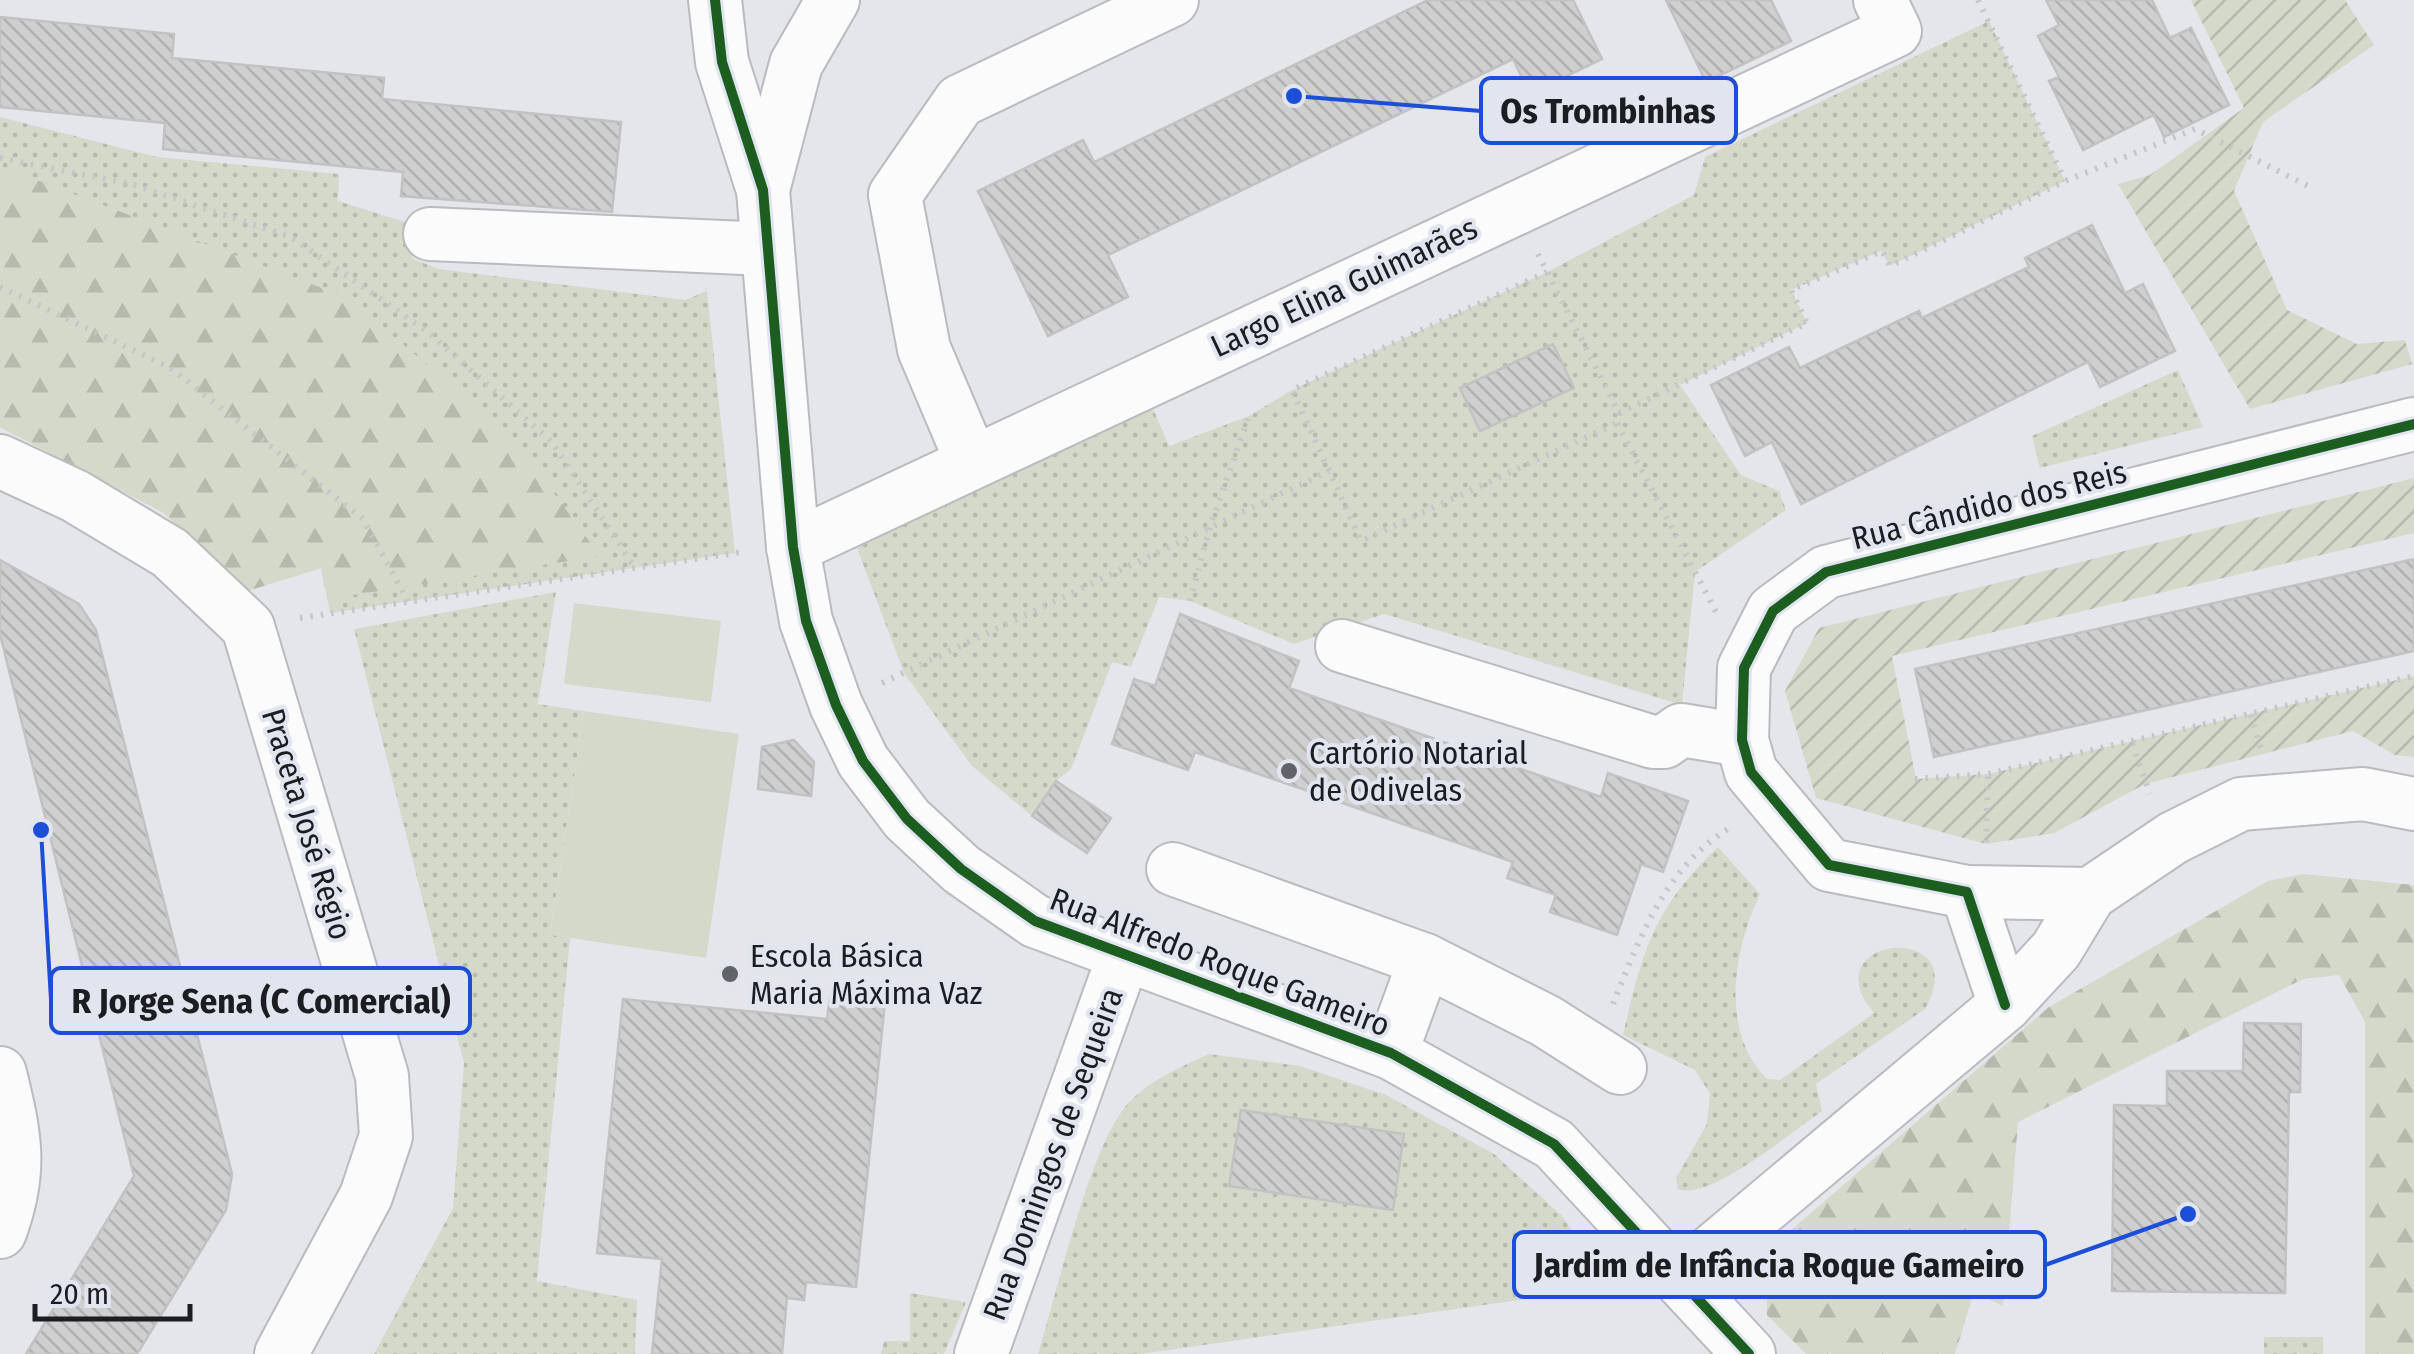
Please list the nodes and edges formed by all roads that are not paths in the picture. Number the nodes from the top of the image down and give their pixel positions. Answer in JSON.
{"nodes":[{"id":1,"x":715,"y":0,"type":"edge"},
{"id":2,"x":833,"y":0,"type":"edge"},
{"id":3,"x":1172,"y":0,"type":"edge"},
{"id":4,"x":1888,"y":16,"type":"edge"},
{"id":5,"x":763,"y":190,"type":"junction"},
{"id":6,"x":430,"y":234,"type":"dead end"},
{"id":7,"x":767,"y":249,"type":"junction"},
{"id":8,"x":2414,"y":424,"type":"edge"},
{"id":9,"x":971,"y":460,"type":"junction"},
{"id":10,"x":0,"y":461,"type":"edge"},
{"id":11,"x":793,"y":547,"type":"junction"},
{"id":12,"x":1342,"y":646,"type":"dead end"},
{"id":13,"x":1742,"y":740,"type":"junction"},
{"id":14,"x":2414,"y":804,"type":"edge"},
{"id":15,"x":1173,"y":870,"type":"dead end"},
{"id":16,"x":1967,"y":892,"type":"junction"},
{"id":17,"x":2090,"y":894,"type":"junction"},
{"id":18,"x":1124,"y":955,"type":"junction"},
{"id":19,"x":1425,"y":960,"type":"junction"},
{"id":20,"x":2005,"y":1005,"type":"junction"},
{"id":21,"x":1391,"y":1053,"type":"junction"},
{"id":22,"x":1620,"y":1068,"type":"dead end"},
{"id":23,"x":0,"y":1073,"type":"edge"},
{"id":24,"x":0,"y":1232,"type":"edge"},
{"id":25,"x":1680,"y":1278,"type":"junction"},
{"id":26,"x":281,"y":1354,"type":"edge"},
{"id":27,"x":981,"y":1354,"type":"edge"},
{"id":28,"x":1749,"y":1354,"type":"edge"}],
"edges":[{"from":1,"to":5,"type":"street","name":"Rua Alfredo Roque Gameiro"},
{"from":2,"to":5,"type":"street","name":"Rua Alfredo Roque Gameiro"},
{"from":3,"to":9,"type":"street"},
{"from":4,"to":9,"type":"street","name":"Largo Elina Guimarães"},
{"from":5,"to":7,"type":"street","name":"Rua Alfredo Roque Gameiro"},
{"from":6,"to":7,"type":"street"},
{"from":7,"to":11,"type":"street","name":"Rua Alfredo Roque Gameiro"},
{"from":8,"to":13,"type":"street","name":"Rua Cândido dos Reis"},
{"from":9,"to":11,"type":"street","name":"Largo Elina Guimarães"},
{"from":10,"to":26,"type":"street","name":"Praceta José Régio"},
{"from":11,"to":18,"type":"street","name":"Rua Alfredo Roque Gameiro"},
{"from":12,"to":13,"type":"street"},
{"from":13,"to":16,"type":"street","name":"Rua Cândido dos Reis"},
{"from":14,"to":17,"type":"street"},
{"from":15,"to":19,"type":"street"},
{"from":16,"to":17,"type":"street","name":"Rua Cândido dos Reis"},
{"from":16,"to":20,"type":"street"},
{"from":17,"to":20,"type":"street"},
{"from":18,"to":21,"type":"street","name":"Rua Alfredo Roque Gameiro"},
{"from":18,"to":27,"type":"street","name":"Rua Domingos de Sequeira"},
{"from":19,"to":21,"type":"street"},
{"from":19,"to":22,"type":"street"},
{"from":20,"to":25,"type":"street"},
{"from":21,"to":25,"type":"street","name":"Rua Alfredo Roque Gameiro"},
{"from":23,"to":24,"type":"street"},
{"from":25,"to":28,"type":"street","name":"Rua Alfredo Roque Gameiro"}]}
